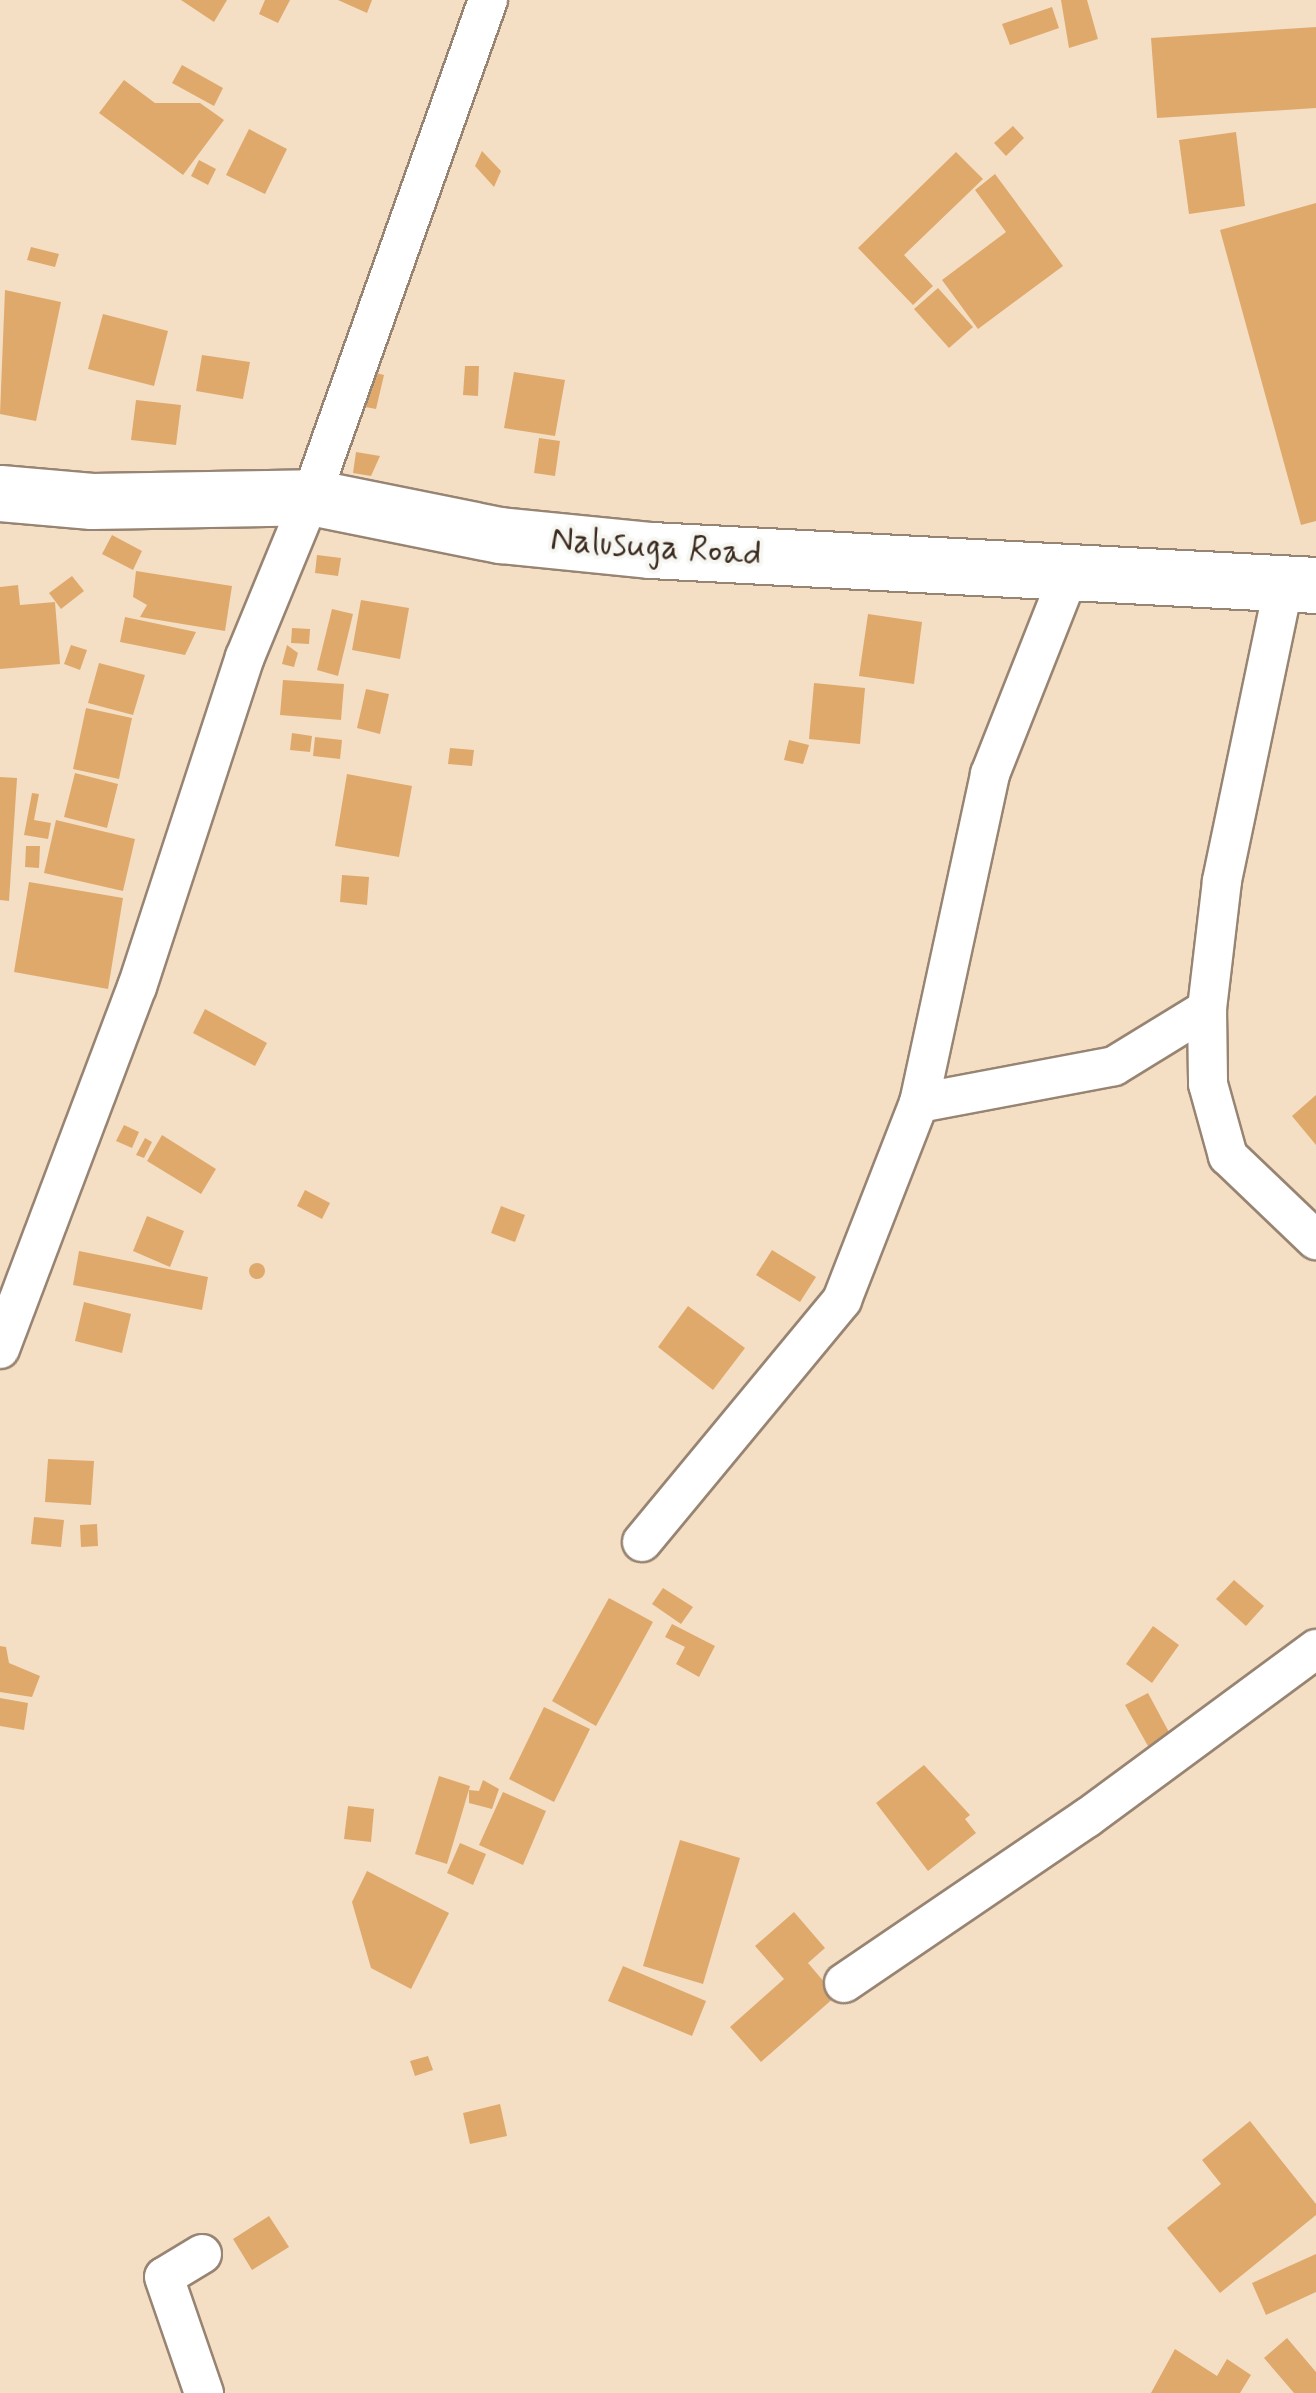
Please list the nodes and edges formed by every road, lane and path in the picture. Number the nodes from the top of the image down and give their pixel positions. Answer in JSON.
{"nodes":[{"id":1,"x":488,"y":0,"type":"edge"},
{"id":2,"x":0,"y":493,"type":"edge"},
{"id":3,"x":311,"y":497,"type":"junction"},
{"id":4,"x":1072,"y":567,"type":"junction"},
{"id":5,"x":1300,"y":582,"type":"edge"},
{"id":6,"x":1207,"y":1008,"type":"junction"},
{"id":7,"x":919,"y":1103,"type":"junction"},
{"id":8,"x":1316,"y":1240,"type":"edge"},
{"id":9,"x":0,"y":1349,"type":"edge"},
{"id":10,"x":642,"y":1542,"type":"dead end"},
{"id":11,"x":1316,"y":1649,"type":"edge"},
{"id":12,"x":844,"y":1983,"type":"dead end"},
{"id":13,"x":202,"y":2254,"type":"dead end"},
{"id":14,"x":204,"y":2393,"type":"edge"}],
"edges":[{"from":1,"to":3,"type":"street"},
{"from":2,"to":3,"type":"street","name":"Nalusuga Road"},
{"from":3,"to":4,"type":"street","name":"Nalusuga Road"},
{"from":3,"to":9,"type":"street"},
{"from":4,"to":5,"type":"street","name":"Nalusuga Road"},
{"from":4,"to":7,"type":"street"},
{"from":5,"to":6,"type":"street"},
{"from":6,"to":7,"type":"street"},
{"from":6,"to":8,"type":"street"},
{"from":7,"to":10,"type":"street"},
{"from":11,"to":12,"type":"street"},
{"from":13,"to":14,"type":"street"}]}
